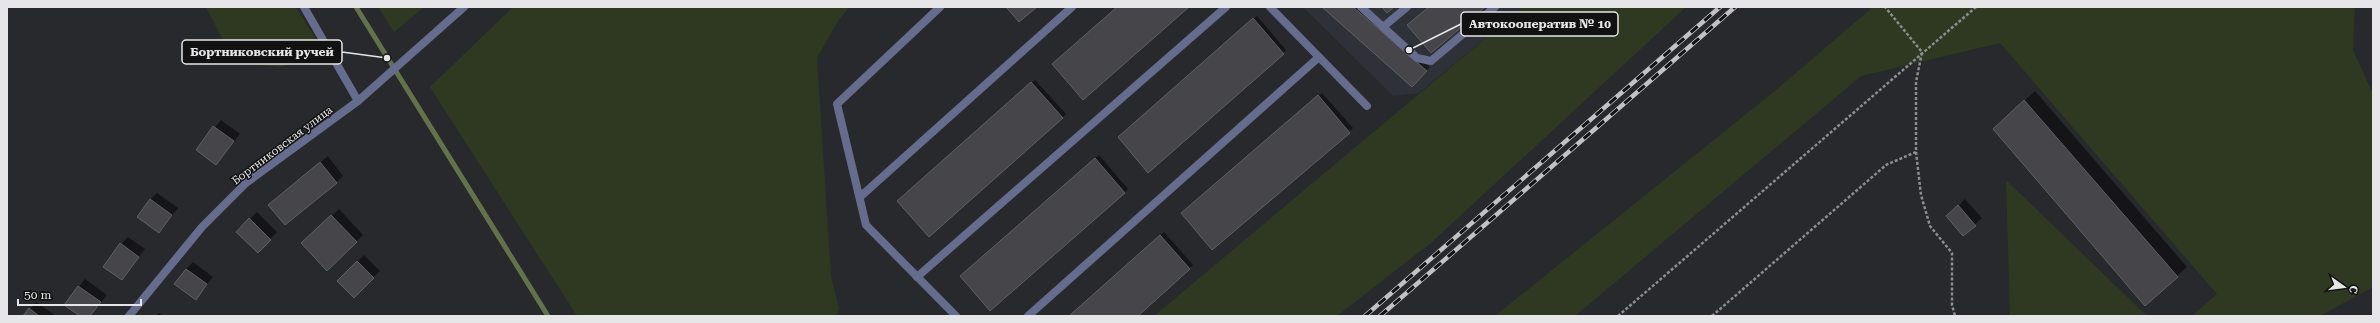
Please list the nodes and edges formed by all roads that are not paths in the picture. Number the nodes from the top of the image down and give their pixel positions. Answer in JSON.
{"nodes":[{"id":1,"x":304,"y":7,"type":"edge"},
{"id":2,"x":464,"y":7,"type":"edge"},
{"id":3,"x":940,"y":7,"type":"edge"},
{"id":4,"x":1072,"y":7,"type":"edge"},
{"id":5,"x":1226,"y":7,"type":"edge"},
{"id":6,"x":1270,"y":7,"type":"edge"},
{"id":7,"x":1361,"y":7,"type":"edge"},
{"id":8,"x":1407,"y":7,"type":"edge"},
{"id":9,"x":1495,"y":7,"type":"edge"},
{"id":10,"x":1383,"y":27,"type":"junction"},
{"id":11,"x":1319,"y":57,"type":"junction"},
{"id":12,"x":358,"y":101,"type":"junction"},
{"id":13,"x":1367,"y":106,"type":"dead end"},
{"id":14,"x":860,"y":197,"type":"junction"},
{"id":15,"x":918,"y":277,"type":"junction"},
{"id":16,"x":129,"y":316,"type":"edge"},
{"id":17,"x":956,"y":316,"type":"edge"},
{"id":18,"x":1028,"y":316,"type":"edge"}],
"edges":[{"from":1,"to":12,"type":"street"},
{"from":2,"to":12,"type":"street","name":"Бортниковская улица"},
{"from":3,"to":14,"type":"street"},
{"from":4,"to":14,"type":"street"},
{"from":5,"to":15,"type":"street"},
{"from":6,"to":11,"type":"street"},
{"from":7,"to":10,"type":"street"},
{"from":8,"to":10,"type":"street"},
{"from":9,"to":10,"type":"street"},
{"from":11,"to":13,"type":"street"},
{"from":11,"to":18,"type":"street"},
{"from":12,"to":16,"type":"street","name":"Бортниковская улица"},
{"from":14,"to":15,"type":"street"},
{"from":15,"to":17,"type":"street"}]}
